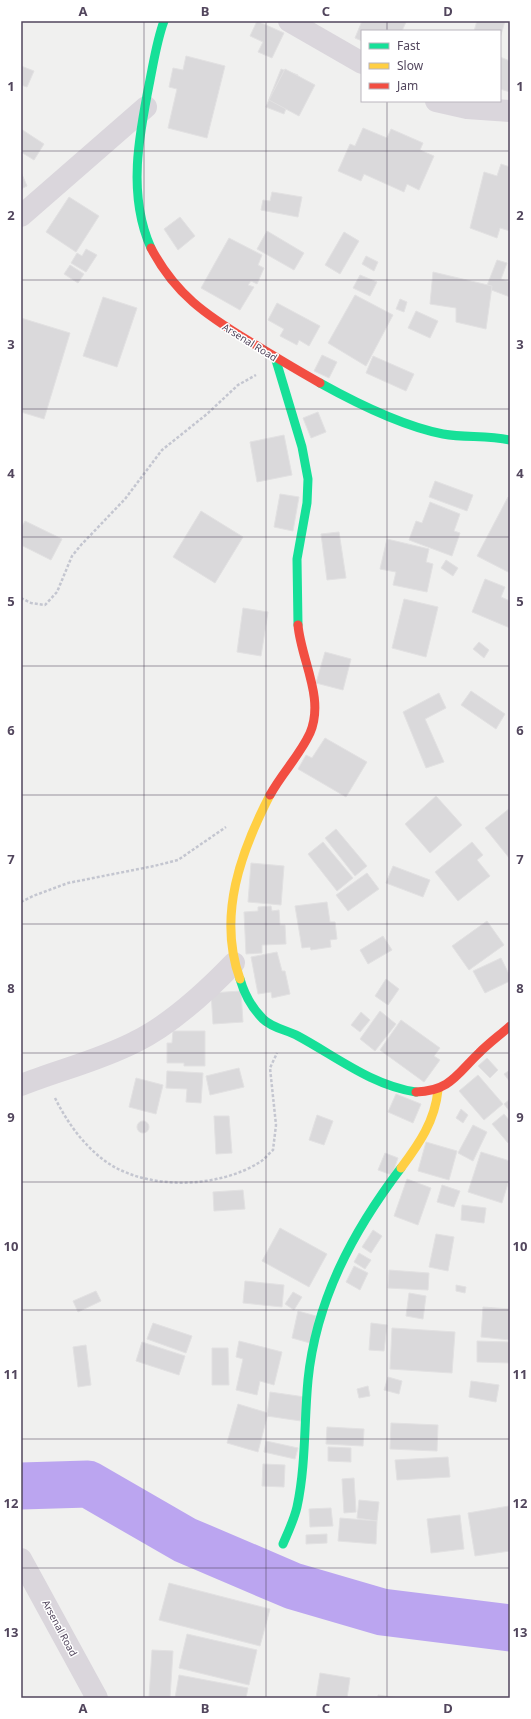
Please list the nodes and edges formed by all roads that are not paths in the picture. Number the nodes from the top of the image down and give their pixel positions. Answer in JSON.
{"nodes":[{"id":1,"x":164,"y":21,"type":"edge"},
{"id":2,"x":289,"y":21,"type":"edge"},
{"id":3,"x":361,"y":62,"type":"edge"},
{"id":4,"x":440,"y":102,"type":"edge"},
{"id":5,"x":146,"y":107,"type":"junction"},
{"id":6,"x":510,"y":111,"type":"edge"},
{"id":7,"x":21,"y":216,"type":"edge"},
{"id":8,"x":275,"y":357,"type":"junction"},
{"id":9,"x":510,"y":440,"type":"edge"},
{"id":10,"x":234,"y":963,"type":"junction"},
{"id":11,"x":510,"y":1026,"type":"edge"},
{"id":12,"x":21,"y":1085,"type":"edge"},
{"id":13,"x":438,"y":1090,"type":"junction"},
{"id":14,"x":283,"y":1544,"type":"dead end"},
{"id":15,"x":21,"y":1559,"type":"edge"},
{"id":16,"x":97,"y":1698,"type":"edge"}],
"edges":[{"from":1,"to":5,"type":"street","name":"Arsenal Road"},
{"from":2,"to":3,"type":"street"},
{"from":4,"to":6,"type":"street"},
{"from":5,"to":7,"type":"street"},
{"from":5,"to":8,"type":"street","name":"Arsenal Road"},
{"from":8,"to":9,"type":"street","name":"Arsenal Road"},
{"from":8,"to":10,"type":"street"},
{"from":10,"to":12,"type":"street"},
{"from":10,"to":13,"type":"street"},
{"from":11,"to":13,"type":"street"},
{"from":13,"to":14,"type":"street"},
{"from":15,"to":16,"type":"street","name":"Arsenal Road"}]}
